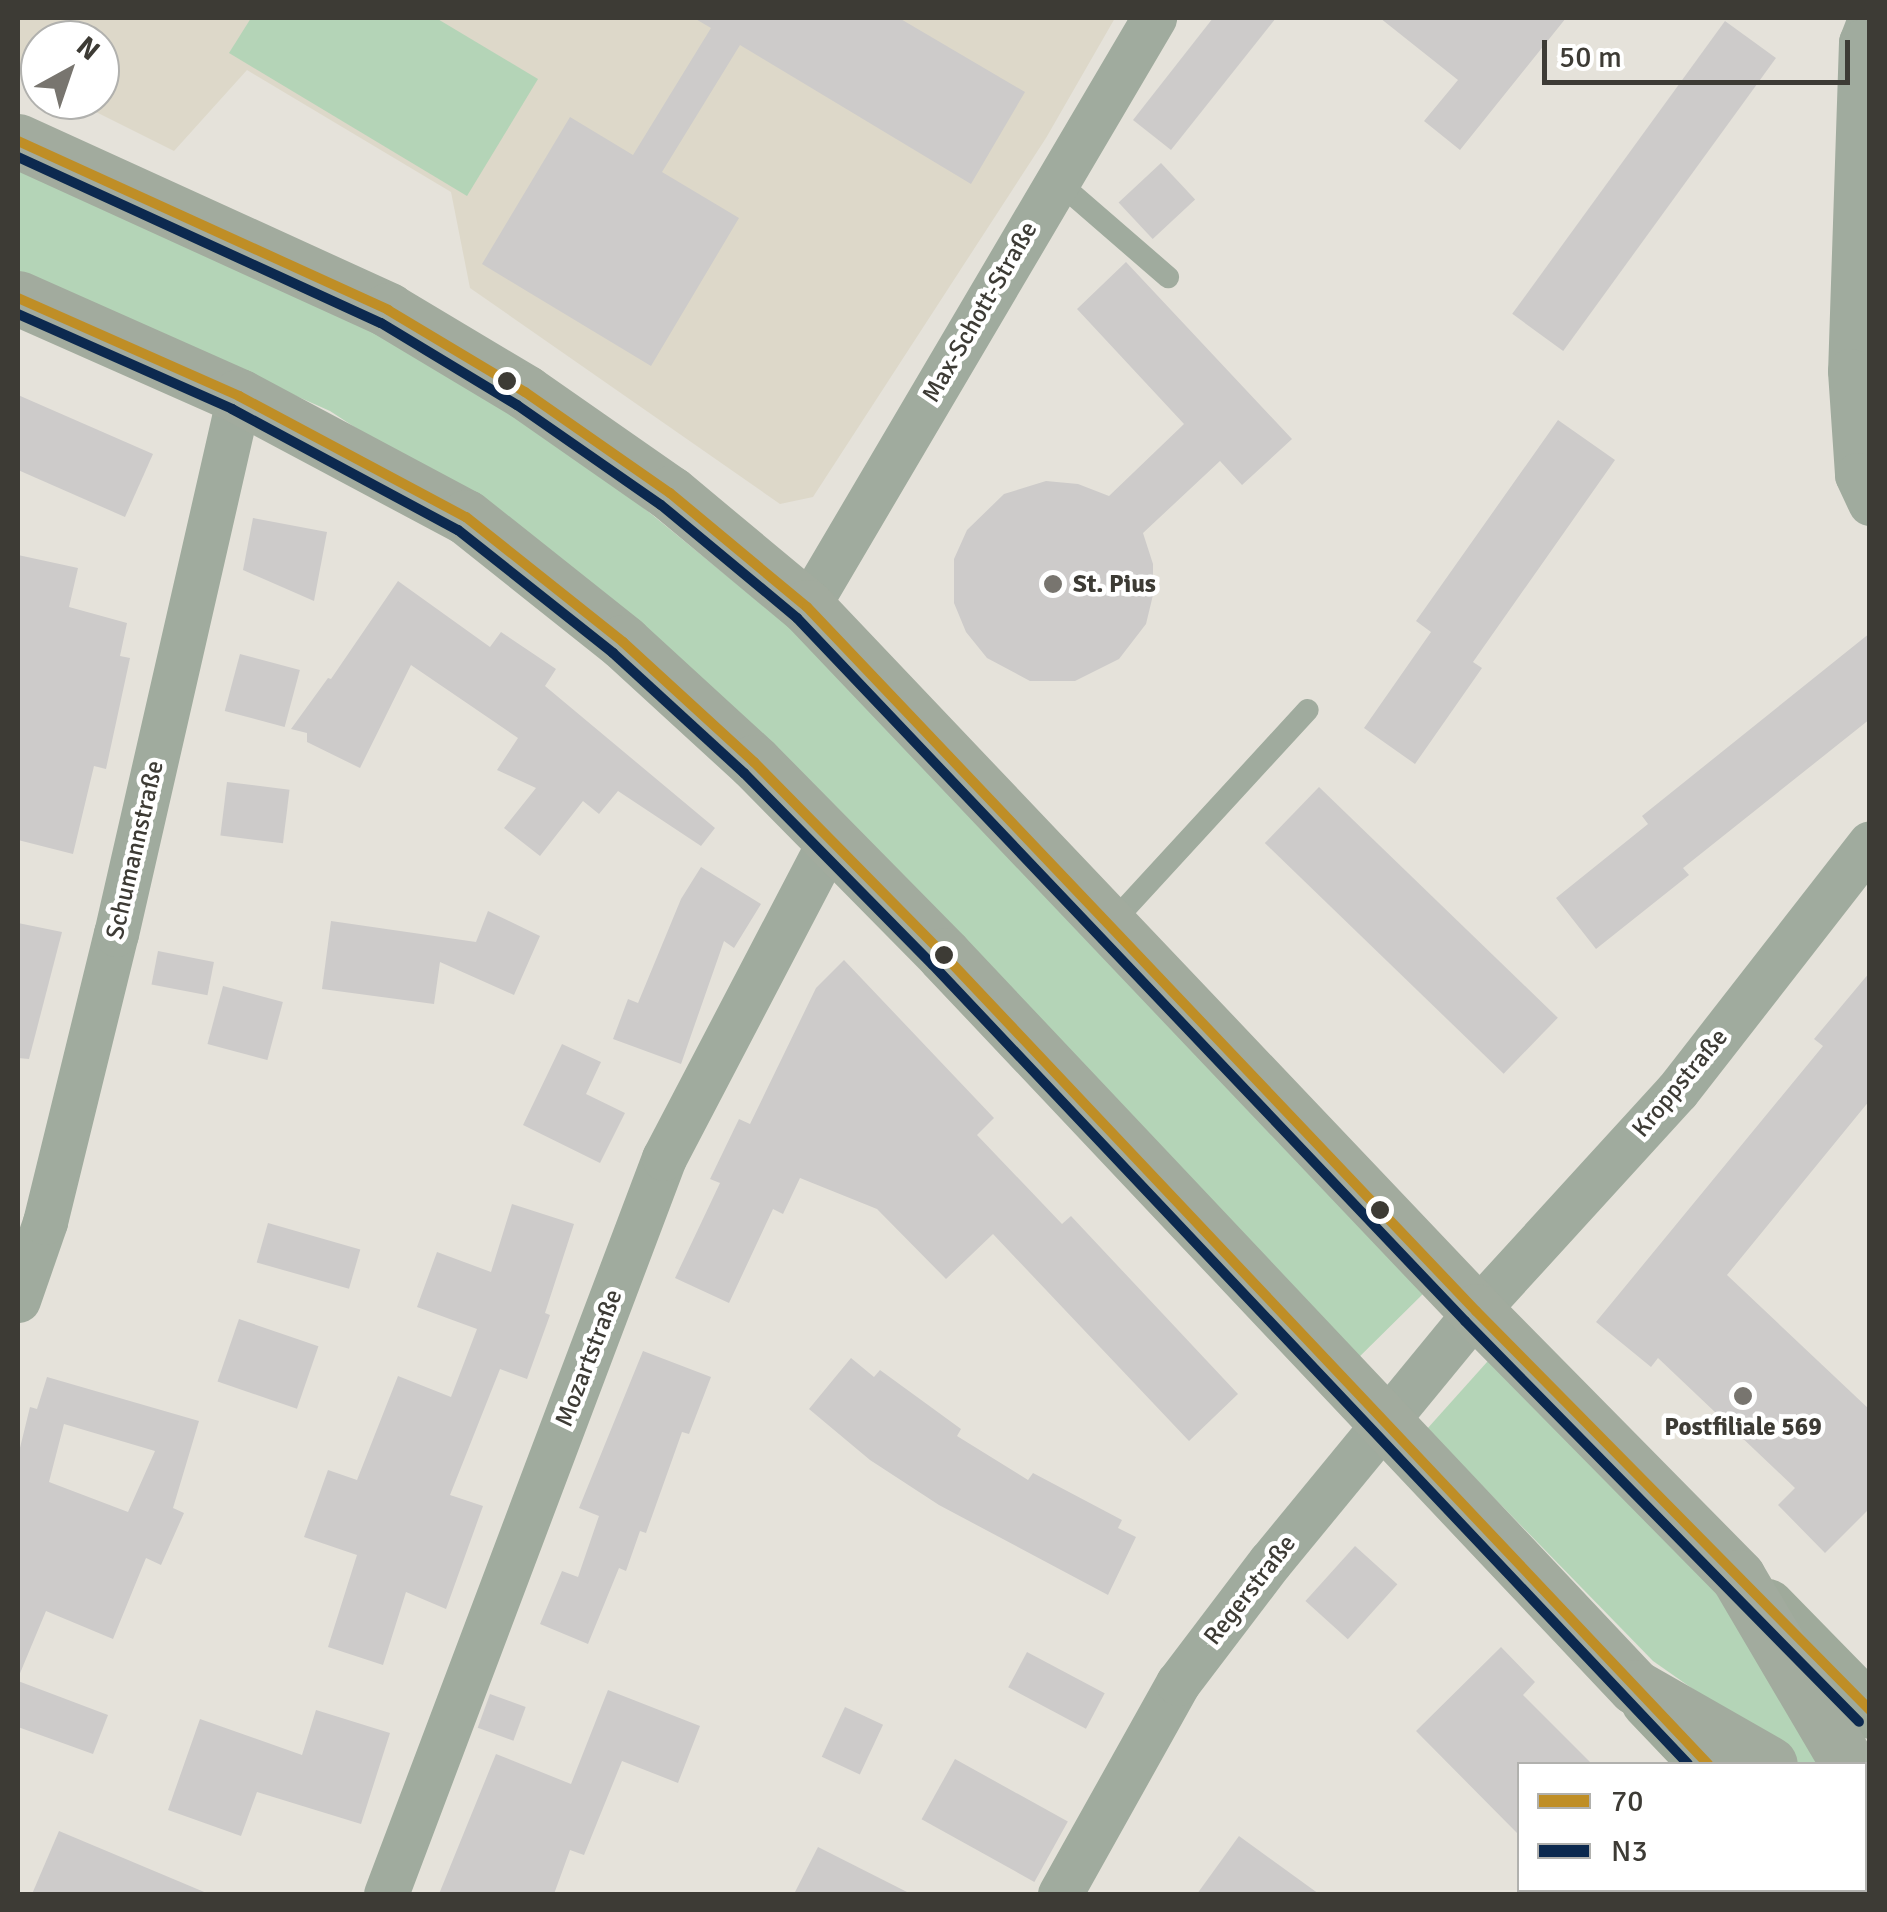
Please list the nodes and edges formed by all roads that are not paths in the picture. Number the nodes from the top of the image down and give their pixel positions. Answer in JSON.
{"nodes":[{"id":1,"x":1154,"y":18,"type":"edge"},
{"id":2,"x":1858,"y":31,"type":"edge"},
{"id":3,"x":18,"y":141,"type":"edge"},
{"id":4,"x":1057,"y":181,"type":"junction"},
{"id":5,"x":1168,"y":278,"type":"dead end"},
{"id":6,"x":18,"y":298,"type":"edge"},
{"id":7,"x":239,"y":396,"type":"junction"},
{"id":8,"x":1870,"y":503,"type":"edge"},
{"id":9,"x":806,"y":607,"type":"junction"},
{"id":10,"x":1308,"y":710,"type":"dead end"},
{"id":11,"x":831,"y":839,"type":"junction"},
{"id":12,"x":1870,"y":843,"type":"edge"},
{"id":13,"x":1110,"y":925,"type":"junction"},
{"id":14,"x":18,"y":1300,"type":"edge"},
{"id":15,"x":1476,"y":1311,"type":"junction"},
{"id":16,"x":1385,"y":1423,"type":"junction"},
{"id":17,"x":1738,"y":1576,"type":"junction"},
{"id":18,"x":1635,"y":1688,"type":"junction"},
{"id":19,"x":1870,"y":1711,"type":"edge"},
{"id":20,"x":1706,"y":1762,"type":"edge"},
{"id":21,"x":1766,"y":1762,"type":"edge"},
{"id":22,"x":1847,"y":1762,"type":"edge"},
{"id":23,"x":386,"y":1894,"type":"edge"},
{"id":24,"x":1060,"y":1894,"type":"edge"}],
"edges":[{"from":1,"to":4,"type":"street","name":"Max-Schott-Straße"},
{"from":2,"to":8,"type":"street"},
{"from":3,"to":9,"type":"main road"},
{"from":4,"to":5,"type":"lane"},
{"from":4,"to":9,"type":"street","name":"Max-Schott-Straße"},
{"from":6,"to":7,"type":"main road"},
{"from":7,"to":11,"type":"main road"},
{"from":7,"to":14,"type":"street","name":"Schumannstraße"},
{"from":9,"to":13,"type":"main road"},
{"from":10,"to":13,"type":"lane"},
{"from":11,"to":16,"type":"main road"},
{"from":11,"to":23,"type":"street","name":"Mozartstraße"},
{"from":12,"to":15,"type":"street","name":"Kroppstraße"},
{"from":13,"to":15,"type":"main road"},
{"from":15,"to":16,"type":"street","name":"Regerstraße"},
{"from":15,"to":17,"type":"main road"},
{"from":16,"to":18,"type":"main road"},
{"from":16,"to":24,"type":"street","name":"Regerstraße"},
{"from":17,"to":19,"type":"main road"},
{"from":17,"to":22,"type":"main road"},
{"from":18,"to":20,"type":"main road"},
{"from":18,"to":21,"type":"main road"}]}
